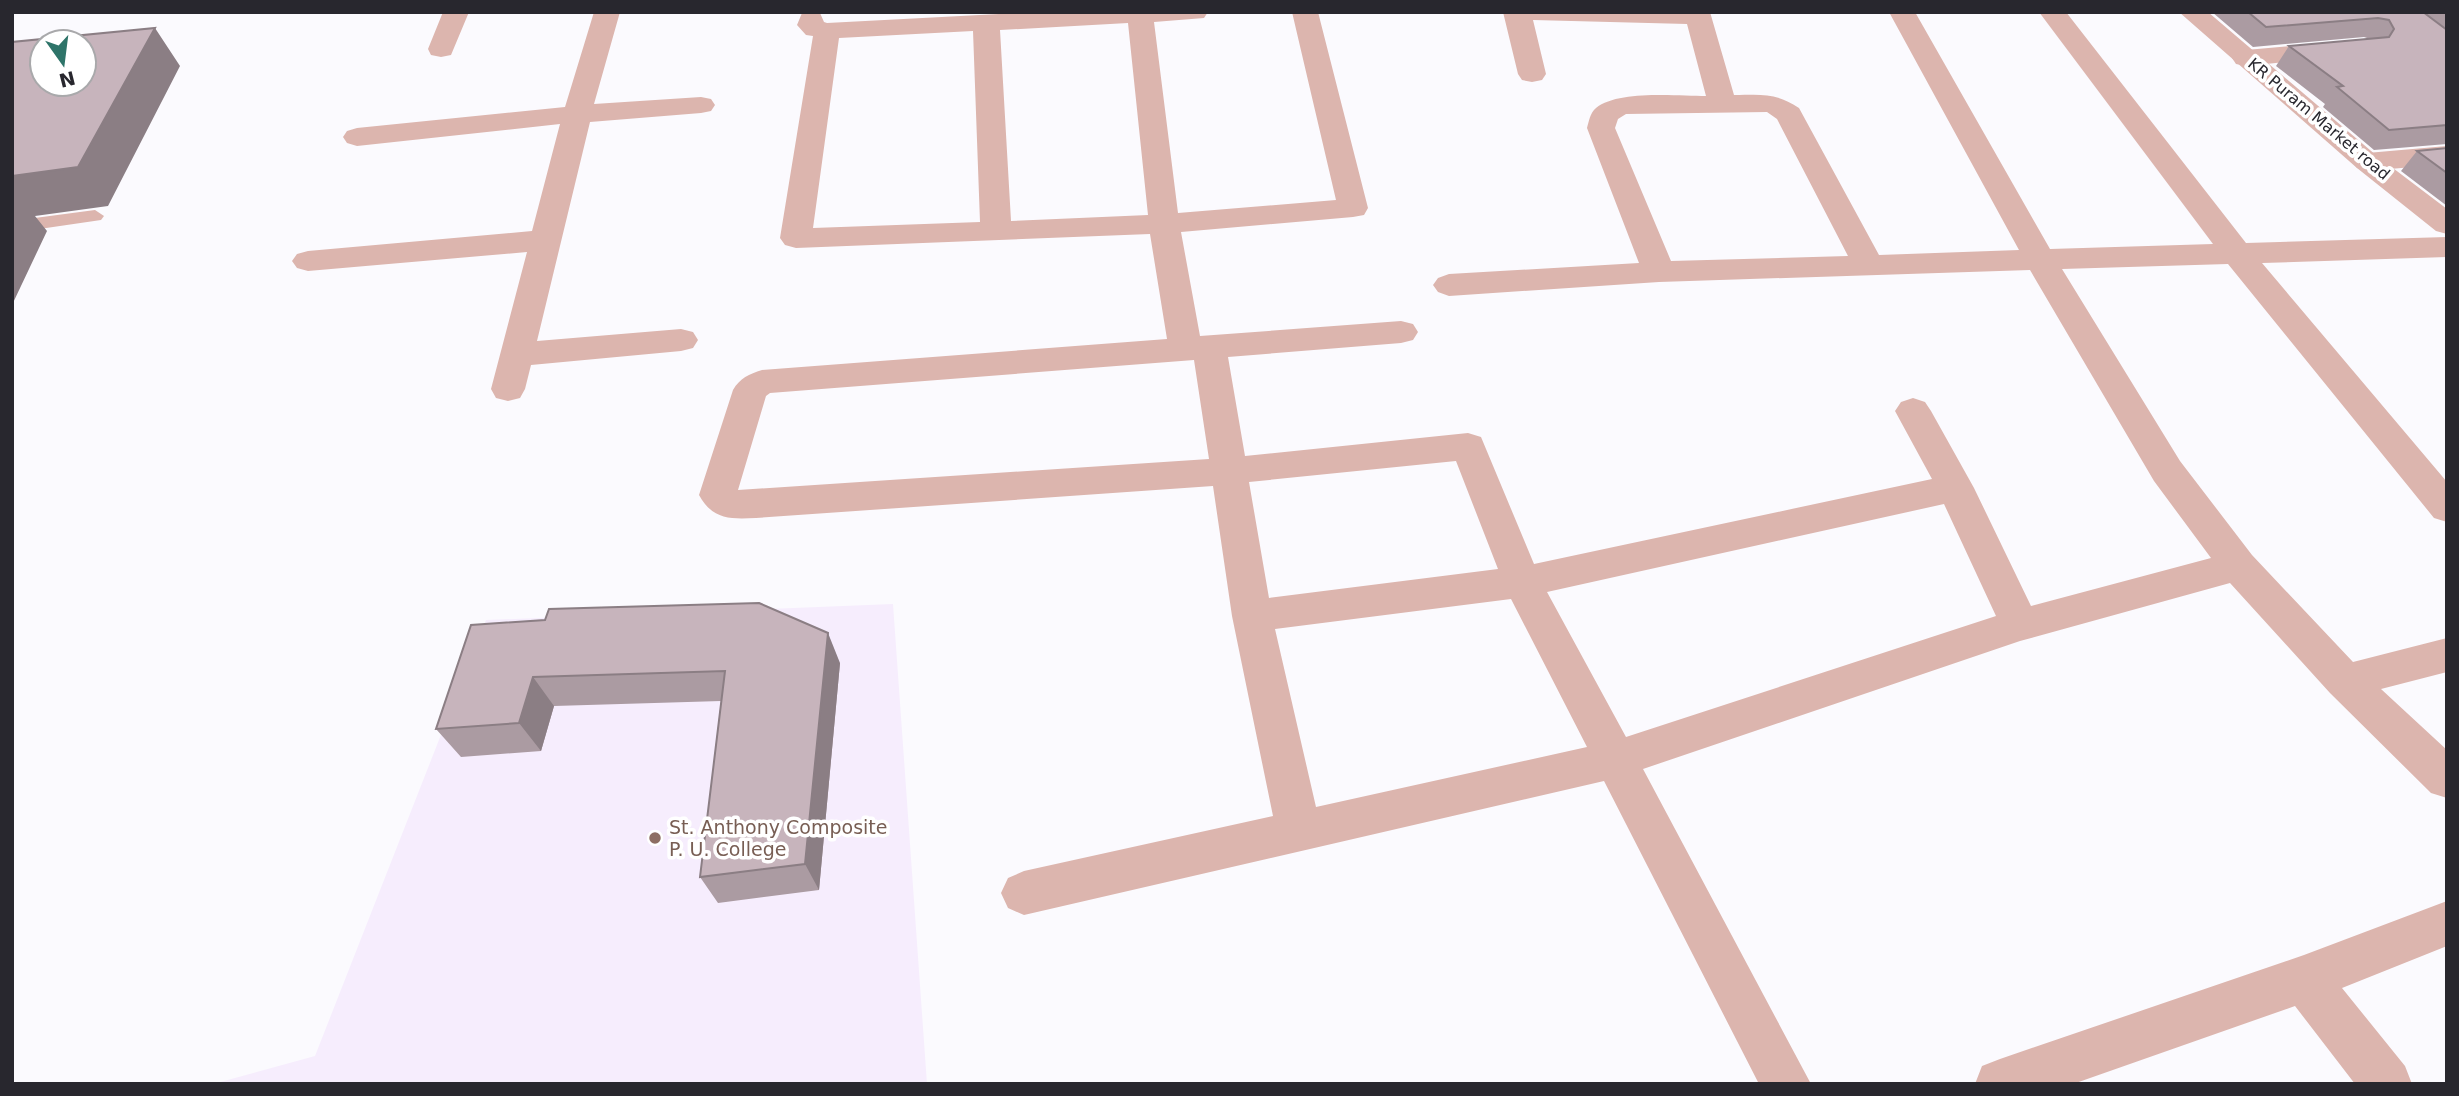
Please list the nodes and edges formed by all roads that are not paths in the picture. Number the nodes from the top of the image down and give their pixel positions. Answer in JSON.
{"nodes":[{"id":1,"x":456,"y":12,"type":"edge"},
{"id":2,"x":607,"y":12,"type":"edge"},
{"id":3,"x":1195,"y":12,"type":"edge"},
{"id":4,"x":1304,"y":12,"type":"edge"},
{"id":5,"x":1517,"y":12,"type":"edge"},
{"id":6,"x":1902,"y":12,"type":"edge"},
{"id":7,"x":2052,"y":12,"type":"edge"},
{"id":8,"x":2192,"y":12,"type":"edge"},
{"id":9,"x":1697,"y":14,"type":"edge"},
{"id":10,"x":1140,"y":15,"type":"junction"},
{"id":11,"x":820,"y":22,"type":"edge"},
{"id":12,"x":986,"y":22,"type":"junction"},
{"id":13,"x":2364,"y":48,"type":"edge"},
{"id":14,"x":441,"y":49,"type":"dead end"},
{"id":15,"x":2246,"y":58,"type":"junction"},
{"id":16,"x":1532,"y":74,"type":"dead end"},
{"id":17,"x":1722,"y":104,"type":"junction"},
{"id":18,"x":701,"y":105,"type":"dead end"},
{"id":19,"x":577,"y":114,"type":"junction"},
{"id":20,"x":358,"y":137,"type":"dead end"},
{"id":21,"x":2447,"y":155,"type":"edge"},
{"id":22,"x":2367,"y":162,"type":"junction"},
{"id":23,"x":96,"y":216,"type":"dead end"},
{"id":24,"x":1164,"y":224,"type":"junction"},
{"id":25,"x":2447,"y":224,"type":"edge"},
{"id":26,"x":12,"y":227,"type":"edge"},
{"id":27,"x":996,"y":231,"type":"junction"},
{"id":28,"x":547,"y":240,"type":"junction"},
{"id":29,"x":2447,"y":247,"type":"edge"},
{"id":30,"x":2238,"y":256,"type":"junction"},
{"id":31,"x":2040,"y":260,"type":"junction"},
{"id":32,"x":308,"y":261,"type":"dead end"},
{"id":33,"x":1869,"y":266,"type":"junction"},
{"id":34,"x":1659,"y":272,"type":"junction"},
{"id":35,"x":1448,"y":285,"type":"dead end"},
{"id":36,"x":1401,"y":332,"type":"dead end"},
{"id":37,"x":681,"y":340,"type":"dead end"},
{"id":38,"x":1197,"y":347,"type":"junction"},
{"id":39,"x":517,"y":354,"type":"junction"},
{"id":40,"x":508,"y":389,"type":"dead end"},
{"id":41,"x":1913,"y":411,"type":"dead end"},
{"id":42,"x":1228,"y":471,"type":"junction"},
{"id":43,"x":1955,"y":488,"type":"junction"},
{"id":44,"x":2447,"y":508,"type":"edge"},
{"id":45,"x":2238,"y":566,"type":"junction"},
{"id":46,"x":1522,"y":582,"type":"junction"},
{"id":47,"x":1252,"y":616,"type":"junction"},
{"id":48,"x":2020,"y":625,"type":"junction"},
{"id":49,"x":2447,"y":655,"type":"edge"},
{"id":50,"x":2345,"y":681,"type":"junction"},
{"id":51,"x":1614,"y":760,"type":"junction"},
{"id":52,"x":2447,"y":779,"type":"edge"},
{"id":53,"x":1299,"y":832,"type":"junction"},
{"id":54,"x":1024,"y":893,"type":"dead end"},
{"id":55,"x":2447,"y":923,"type":"edge"},
{"id":56,"x":2304,"y":979,"type":"junction"},
{"id":57,"x":1786,"y":1084,"type":"edge"},
{"id":58,"x":2000,"y":1084,"type":"edge"},
{"id":59,"x":2387,"y":1084,"type":"edge"}],
"edges":[{"from":1,"to":14,"type":"street"},
{"from":2,"to":19,"type":"street"},
{"from":3,"to":10,"type":"street"},
{"from":4,"to":24,"type":"street"},
{"from":5,"to":9,"type":"street"},
{"from":5,"to":16,"type":"street"},
{"from":6,"to":31,"type":"street"},
{"from":7,"to":30,"type":"street"},
{"from":8,"to":15,"type":"street","name":"KR Puram Market road"},
{"from":9,"to":17,"type":"street"},
{"from":10,"to":12,"type":"street"},
{"from":10,"to":24,"type":"street"},
{"from":11,"to":12,"type":"street"},
{"from":11,"to":27,"type":"street"},
{"from":12,"to":27,"type":"street"},
{"from":13,"to":15,"type":"street"},
{"from":15,"to":22,"type":"street","name":"KR Puram Market road"},
{"from":17,"to":33,"type":"street"},
{"from":17,"to":34,"type":"street"},
{"from":18,"to":19,"type":"street"},
{"from":19,"to":20,"type":"street"},
{"from":19,"to":28,"type":"street"},
{"from":21,"to":22,"type":"street"},
{"from":22,"to":25,"type":"street","name":"KR Puram Market road"},
{"from":23,"to":26,"type":"lane"},
{"from":24,"to":27,"type":"street"},
{"from":24,"to":38,"type":"street"},
{"from":28,"to":32,"type":"street"},
{"from":28,"to":39,"type":"street"},
{"from":29,"to":30,"type":"street"},
{"from":30,"to":31,"type":"street"},
{"from":30,"to":44,"type":"street"},
{"from":31,"to":33,"type":"street"},
{"from":31,"to":45,"type":"street"},
{"from":33,"to":34,"type":"street"},
{"from":34,"to":35,"type":"street"},
{"from":36,"to":38,"type":"street"},
{"from":37,"to":39,"type":"street"},
{"from":38,"to":42,"type":"street"},
{"from":38,"to":42,"type":"street"},
{"from":39,"to":40,"type":"street"},
{"from":41,"to":43,"type":"street"},
{"from":42,"to":46,"type":"street"},
{"from":42,"to":47,"type":"street"},
{"from":43,"to":46,"type":"street"},
{"from":43,"to":48,"type":"street"},
{"from":45,"to":48,"type":"street"},
{"from":45,"to":50,"type":"street"},
{"from":46,"to":47,"type":"street"},
{"from":46,"to":51,"type":"street"},
{"from":47,"to":53,"type":"street"},
{"from":48,"to":51,"type":"street"},
{"from":49,"to":50,"type":"street"},
{"from":50,"to":52,"type":"street"},
{"from":51,"to":53,"type":"street"},
{"from":51,"to":57,"type":"street"},
{"from":53,"to":54,"type":"street"},
{"from":55,"to":56,"type":"street"},
{"from":56,"to":58,"type":"street"},
{"from":56,"to":59,"type":"street"}]}
